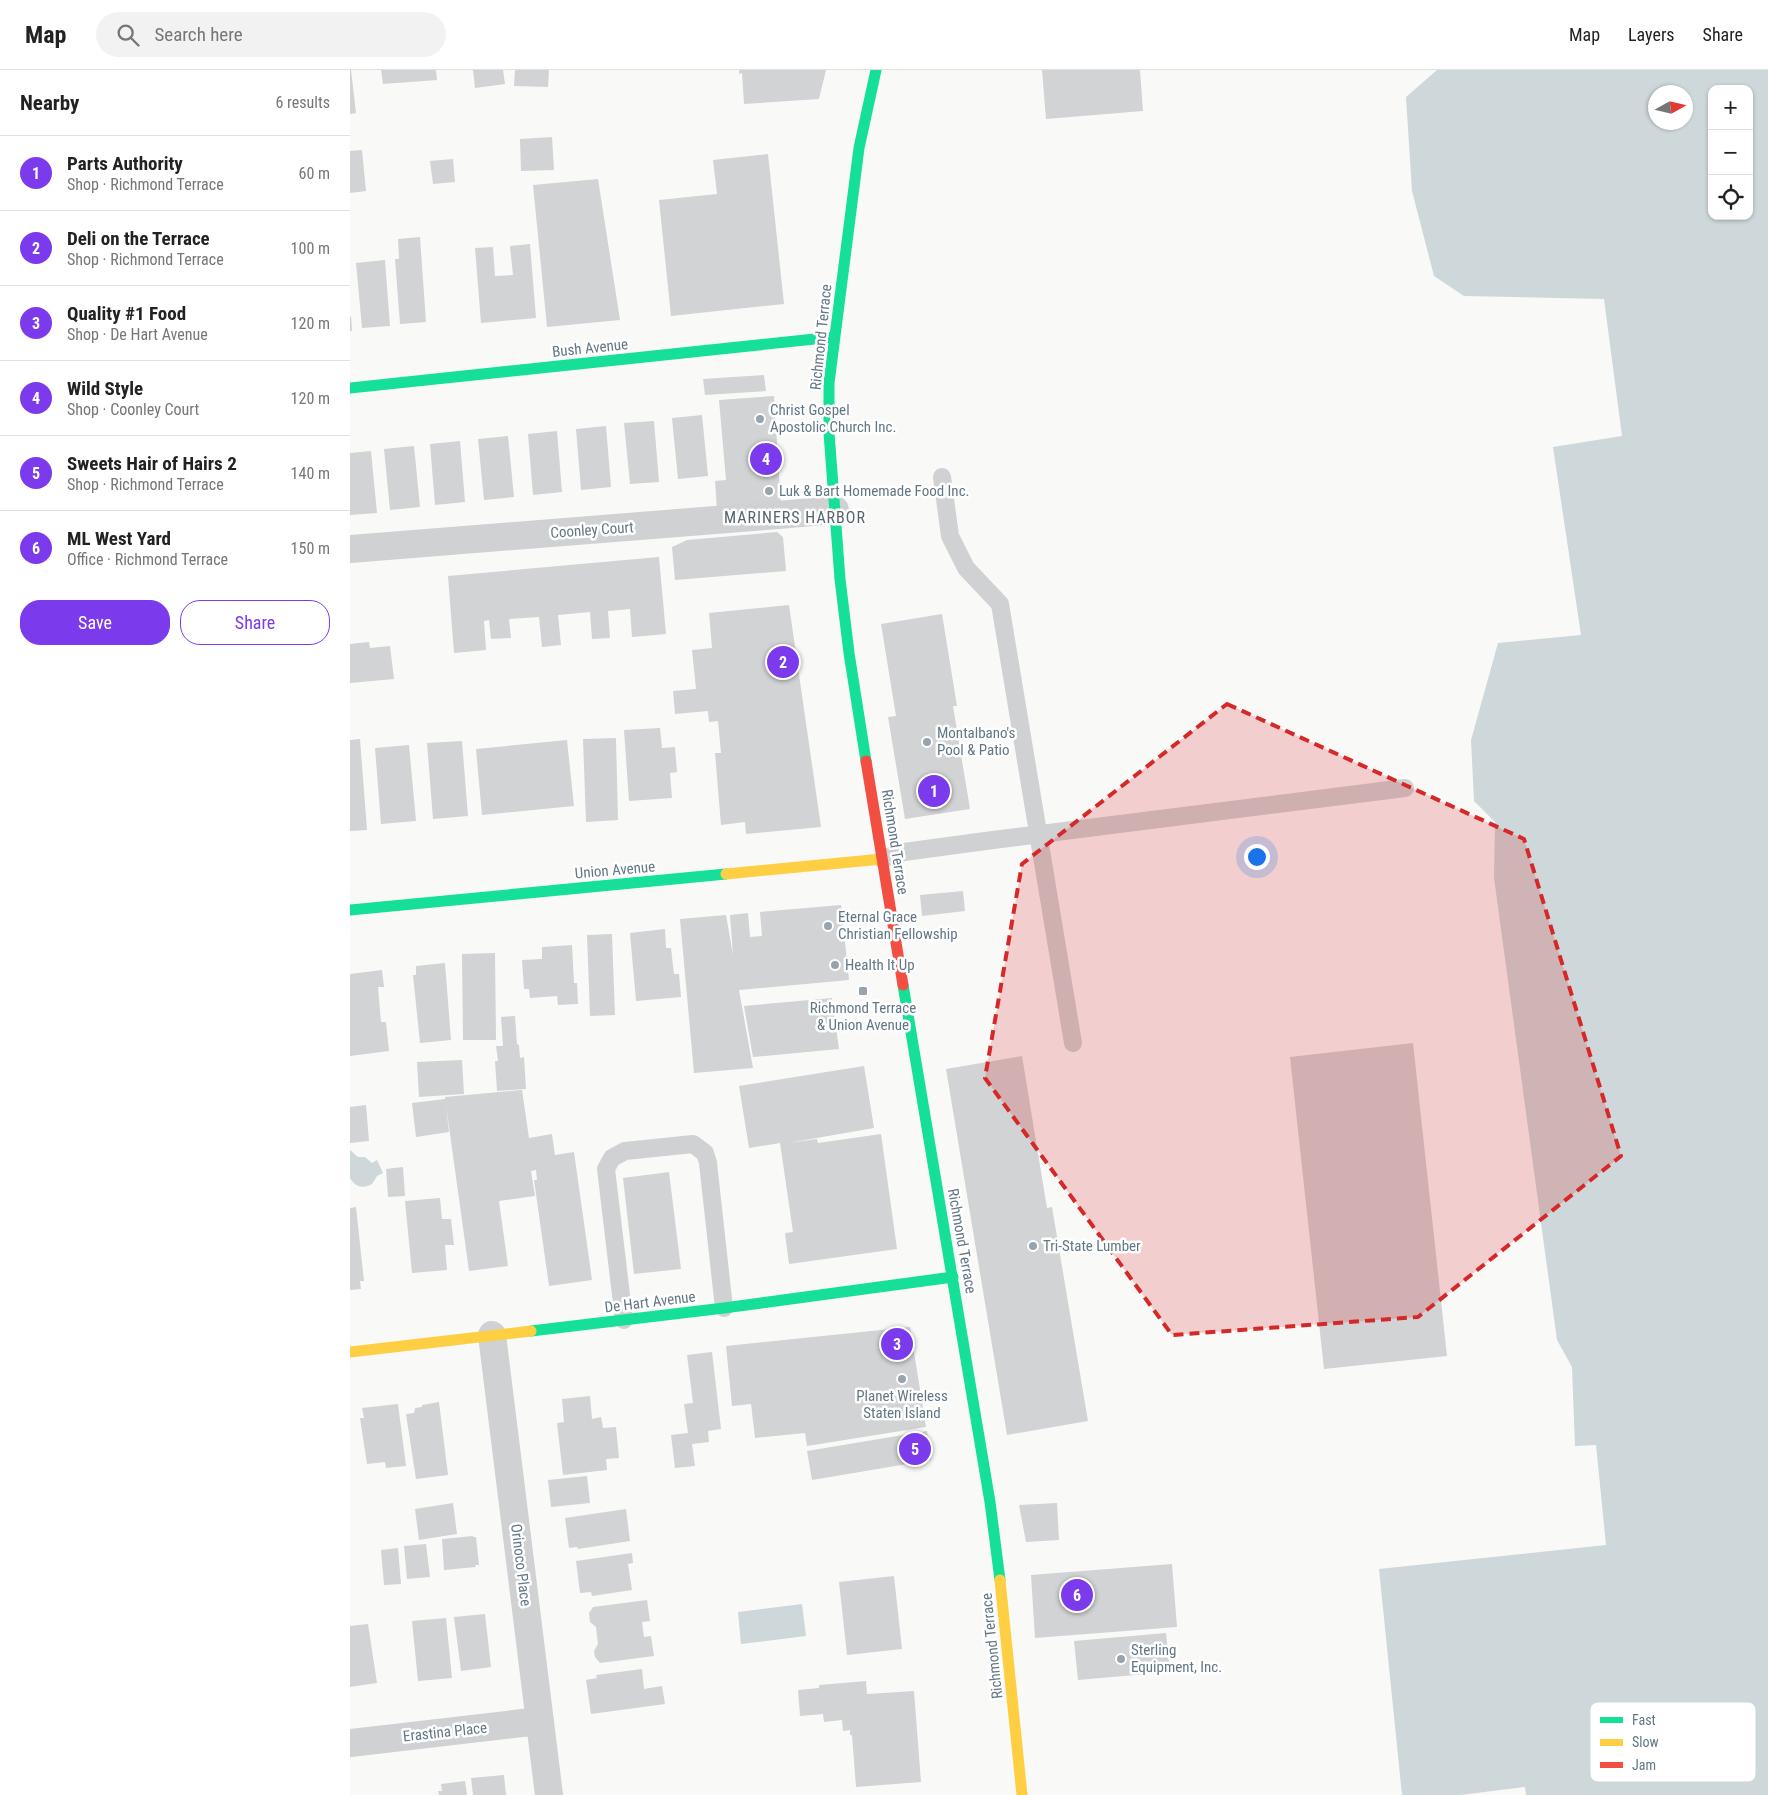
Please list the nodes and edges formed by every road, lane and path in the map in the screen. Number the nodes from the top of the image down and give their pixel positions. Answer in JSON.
{"nodes":[{"id":1,"x":876,"y":70,"type":"edge"},
{"id":2,"x":834,"y":337,"type":"junction"},
{"id":3,"x":350,"y":388,"type":"edge"},
{"id":4,"x":942,"y":477,"type":"dead end"},
{"id":5,"x":835,"y":510,"type":"junction"},
{"id":6,"x":350,"y":549,"type":"edge"},
{"id":7,"x":1405,"y":788,"type":"dead end"},
{"id":8,"x":1039,"y":834,"type":"junction"},
{"id":9,"x":882,"y":859,"type":"junction"},
{"id":10,"x":350,"y":910,"type":"edge"},
{"id":11,"x":1073,"y":1042,"type":"dead end"},
{"id":12,"x":953,"y":1277,"type":"junction"},
{"id":13,"x":724,"y":1308,"type":"junction"},
{"id":14,"x":624,"y":1320,"type":"junction"},
{"id":15,"x":492,"y":1335,"type":"junction"},
{"id":16,"x":350,"y":1352,"type":"edge"},
{"id":17,"x":540,"y":1721,"type":"junction"},
{"id":18,"x":350,"y":1743,"type":"edge"},
{"id":19,"x":550,"y":1795,"type":"edge"},
{"id":20,"x":1022,"y":1795,"type":"edge"}],
"edges":[{"from":1,"to":2,"type":"main road","name":"Richmond Terrace"},
{"from":2,"to":3,"type":"main road","name":"Bush Avenue"},
{"from":2,"to":5,"type":"main road","name":"Richmond Terrace"},
{"from":4,"to":8,"type":"lane"},
{"from":5,"to":6,"type":"street","name":"Coonley Court"},
{"from":5,"to":9,"type":"main road","name":"Richmond Terrace"},
{"from":7,"to":8,"type":"lane"},
{"from":8,"to":9,"type":"lane"},
{"from":8,"to":11,"type":"lane"},
{"from":9,"to":10,"type":"main road","name":"Union Avenue"},
{"from":9,"to":12,"type":"main road","name":"Richmond Terrace"},
{"from":12,"to":13,"type":"main road","name":"De Hart Avenue"},
{"from":12,"to":20,"type":"main road","name":"Richmond Terrace"},
{"from":13,"to":14,"type":"main road","name":"De Hart Avenue"},
{"from":13,"to":14,"type":"lane"},
{"from":14,"to":15,"type":"main road","name":"De Hart Avenue"},
{"from":15,"to":16,"type":"main road","name":"De Hart Avenue"},
{"from":15,"to":17,"type":"street","name":"Orinoco Place"},
{"from":17,"to":18,"type":"street","name":"Erastina Place"},
{"from":17,"to":19,"type":"street","name":"Orinoco Place"}]}
